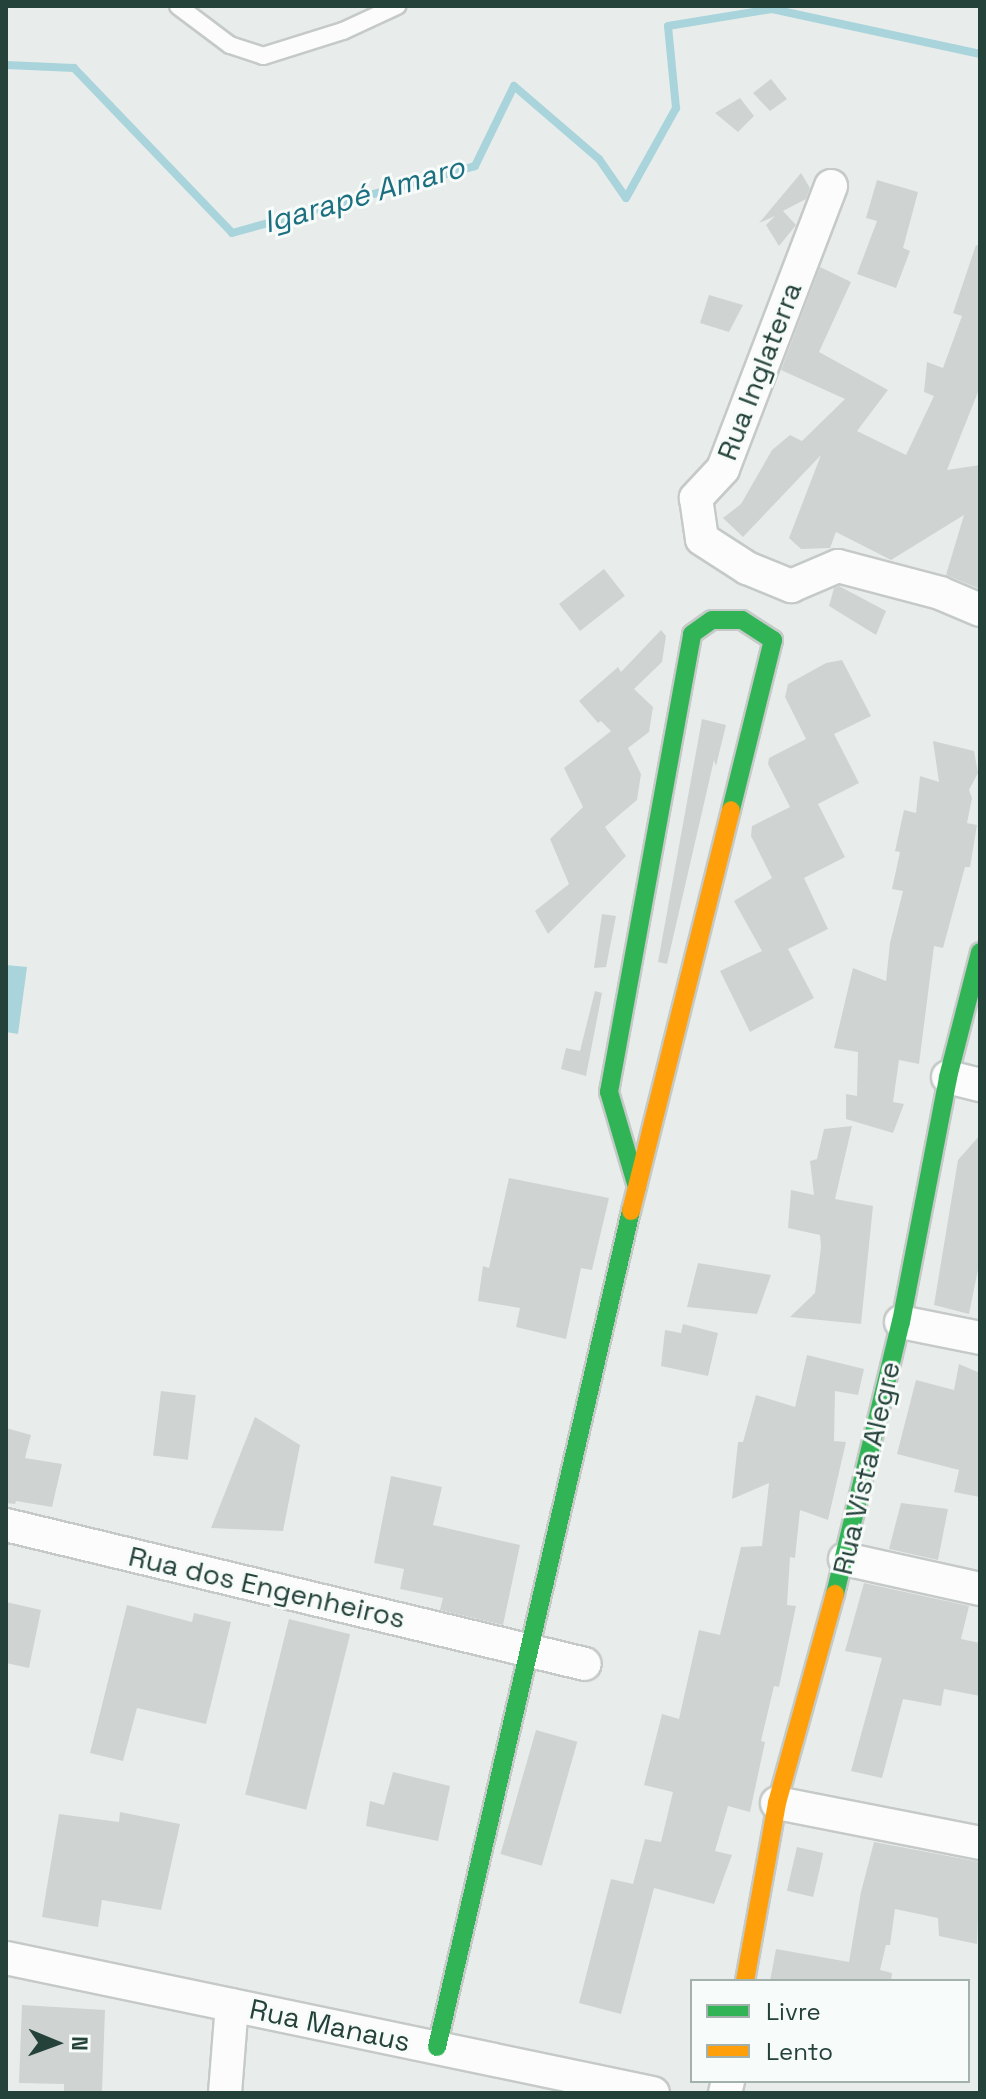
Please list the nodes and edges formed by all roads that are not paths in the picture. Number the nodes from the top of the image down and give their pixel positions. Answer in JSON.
{"nodes":[{"id":1,"x":178,"y":6,"type":"edge"},
{"id":2,"x":397,"y":6,"type":"edge"},
{"id":3,"x":831,"y":186,"type":"dead end"},
{"id":4,"x":980,"y":610,"type":"edge"},
{"id":5,"x":980,"y":952,"type":"edge"},
{"id":6,"x":948,"y":1077,"type":"junction"},
{"id":7,"x":980,"y":1085,"type":"edge"},
{"id":8,"x":637,"y":1187,"type":"junction"},
{"id":9,"x":901,"y":1322,"type":"junction"},
{"id":10,"x":980,"y":1338,"type":"edge"},
{"id":11,"x":6,"y":1525,"type":"edge"},
{"id":12,"x":845,"y":1559,"type":"junction"},
{"id":13,"x":980,"y":1589,"type":"edge"},
{"id":14,"x":528,"y":1650,"type":"junction"},
{"id":15,"x":585,"y":1664,"type":"dead end"},
{"id":16,"x":777,"y":1803,"type":"junction"},
{"id":17,"x":980,"y":1843,"type":"edge"},
{"id":18,"x":6,"y":1958,"type":"edge"},
{"id":19,"x":745,"y":1979,"type":"edge"},
{"id":20,"x":232,"y":2005,"type":"junction"},
{"id":21,"x":437,"y":2047,"type":"junction"},
{"id":22,"x":562,"y":2085,"type":"edge"},
{"id":23,"x":225,"y":2093,"type":"edge"},
{"id":24,"x":653,"y":2093,"type":"edge"}],
"edges":[{"from":1,"to":2,"type":"lane"},
{"from":3,"to":4,"type":"street","name":"Rua Inglaterra"},
{"from":5,"to":6,"type":"street","name":"Rua Vista Alegre"},
{"from":6,"to":7,"type":"street"},
{"from":6,"to":9,"type":"street","name":"Rua Vista Alegre"},
{"from":8,"to":8,"type":"street"},
{"from":8,"to":14,"type":"street"},
{"from":9,"to":10,"type":"street"},
{"from":9,"to":12,"type":"street","name":"Rua Vista Alegre"},
{"from":11,"to":14,"type":"street","name":"Rua dos Engenheiros"},
{"from":12,"to":13,"type":"street"},
{"from":12,"to":16,"type":"street","name":"Rua Vista Alegre"},
{"from":14,"to":15,"type":"street","name":"Rua dos Engenheiros"},
{"from":14,"to":21,"type":"street"},
{"from":16,"to":17,"type":"street"},
{"from":16,"to":19,"type":"street","name":"Rua Vista Alegre"},
{"from":18,"to":20,"type":"street","name":"Rua Manaus"},
{"from":20,"to":21,"type":"street","name":"Rua Manaus"},
{"from":20,"to":23,"type":"street"},
{"from":21,"to":22,"type":"street","name":"Rua Manaus"},
{"from":22,"to":24,"type":"street","name":"Rua Manaus"}]}
